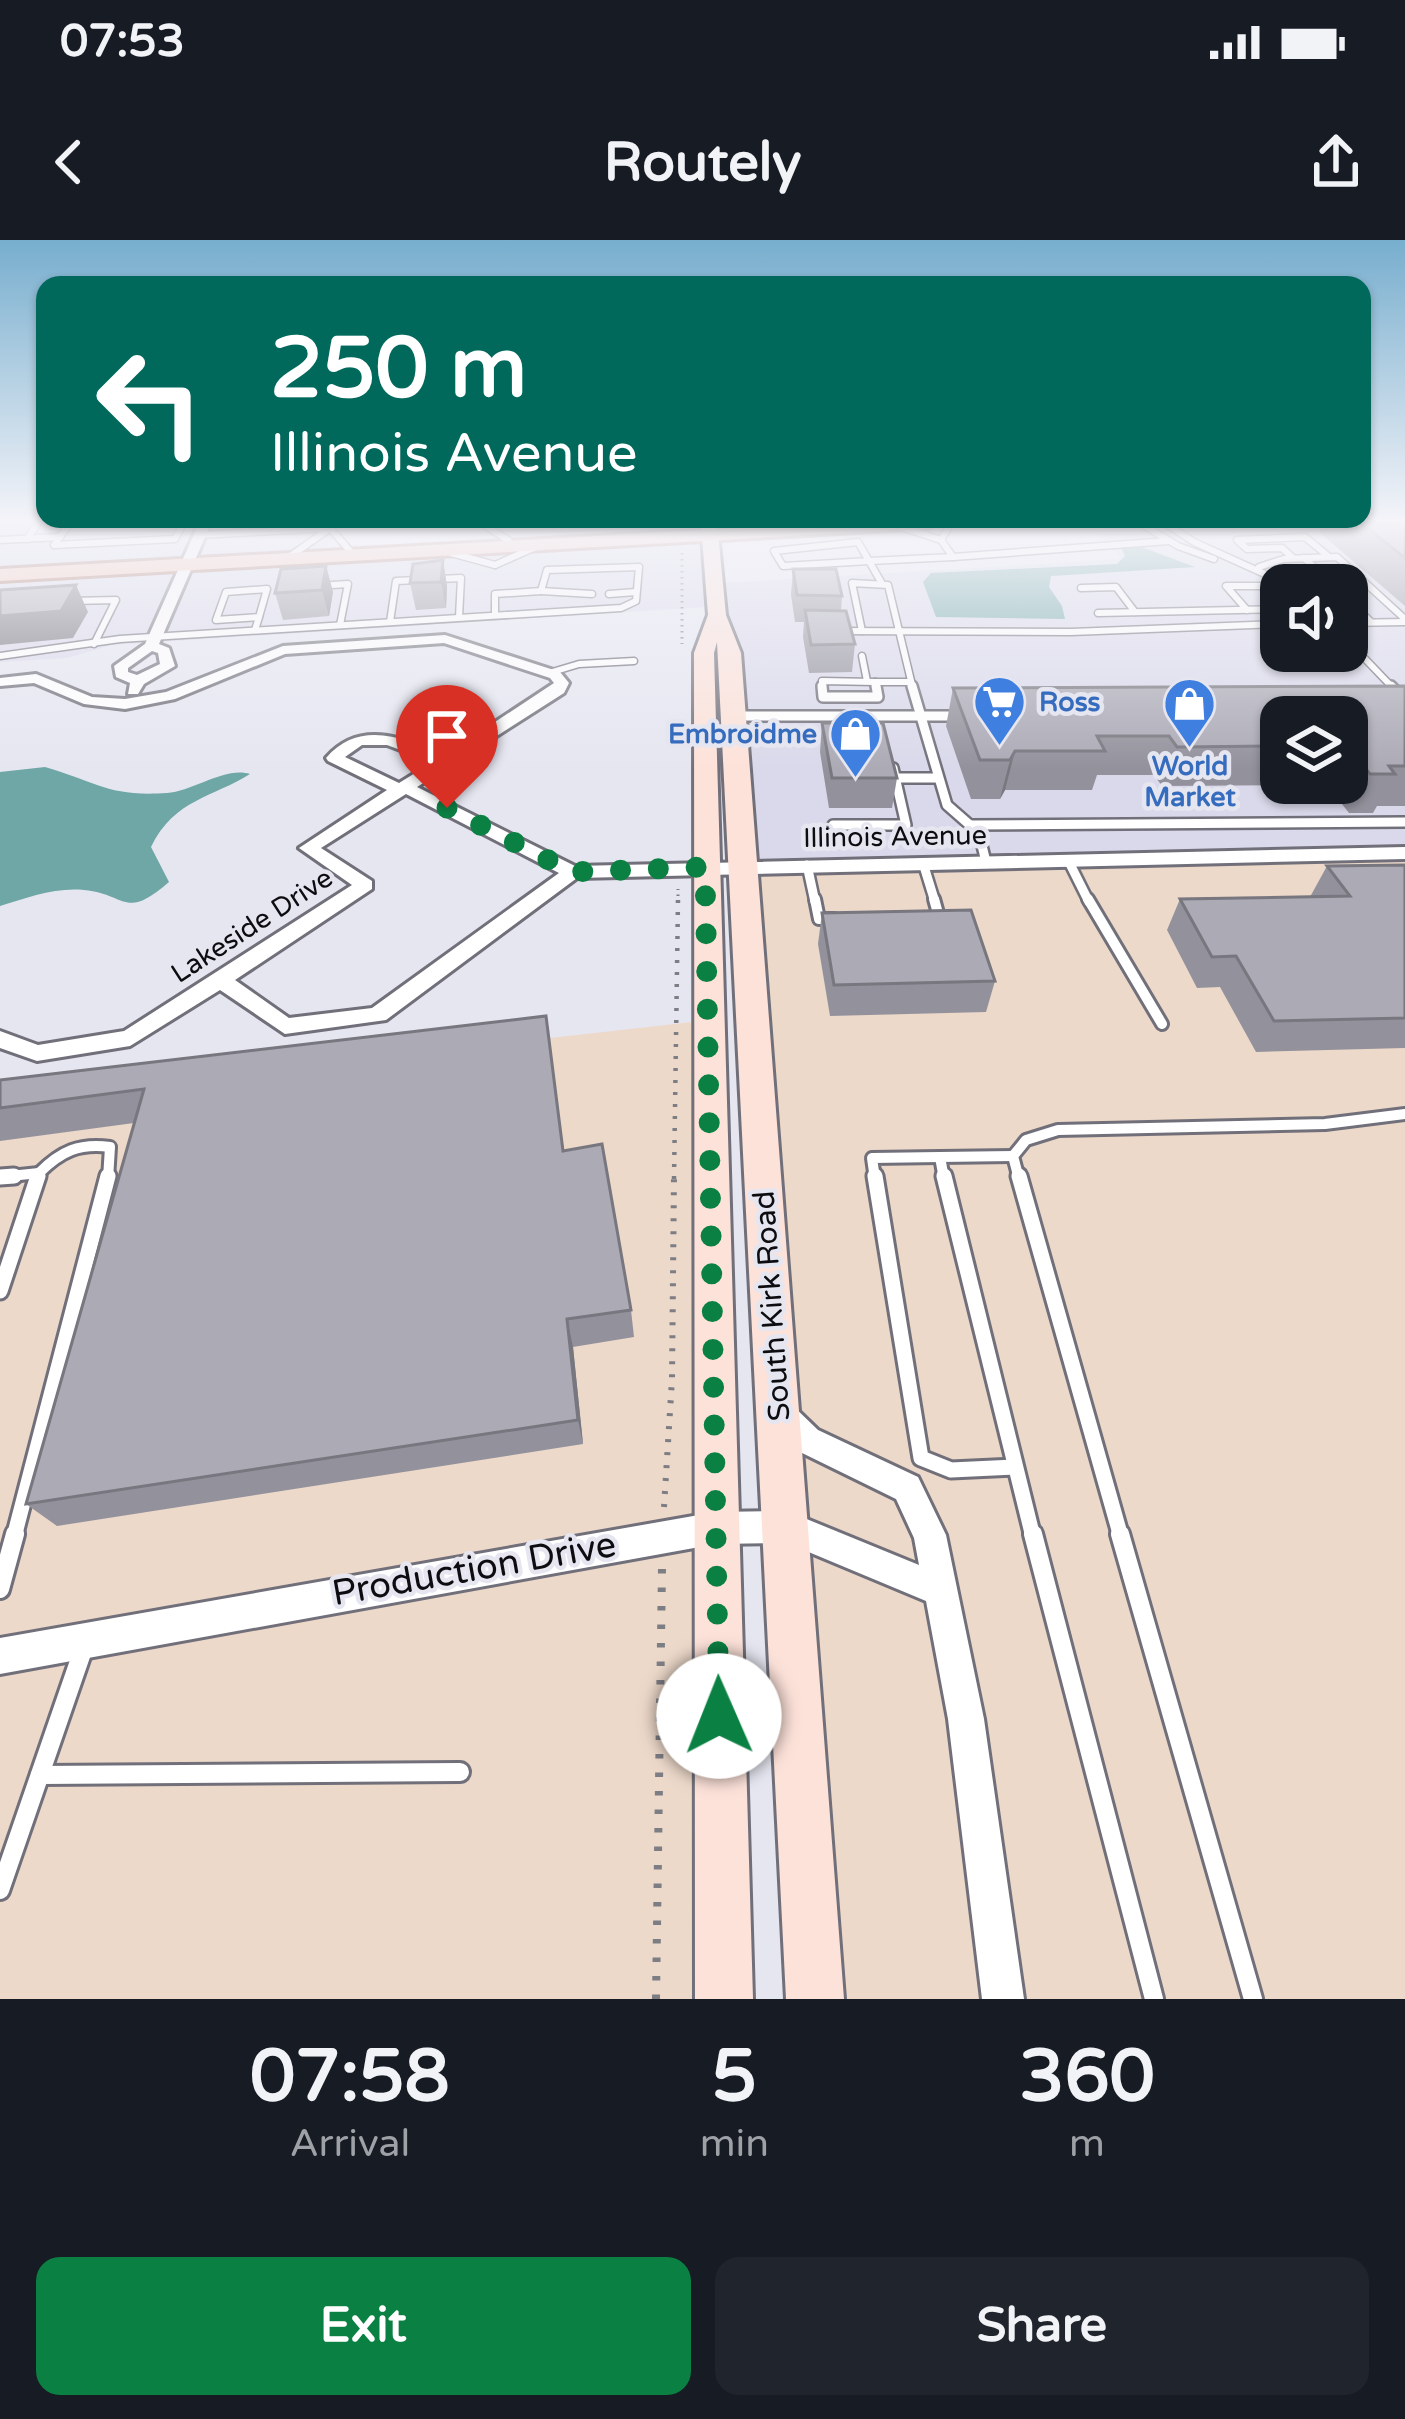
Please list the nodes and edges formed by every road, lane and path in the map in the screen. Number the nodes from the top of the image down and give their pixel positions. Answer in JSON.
{"nodes":[{"id":1,"x":113,"y":605,"type":"edge"},
{"id":2,"x":168,"y":605,"type":"edge"},
{"id":3,"x":221,"y":605,"type":"edge"},
{"id":4,"x":263,"y":605,"type":"edge"},
{"id":5,"x":344,"y":605,"type":"edge"},
{"id":6,"x":392,"y":605,"type":"edge"},
{"id":7,"x":460,"y":605,"type":"edge"},
{"id":8,"x":495,"y":605,"type":"edge"},
{"id":9,"x":632,"y":605,"type":"edge"},
{"id":10,"x":683,"y":605,"type":"edge"},
{"id":11,"x":717,"y":605,"type":"edge"},
{"id":12,"x":856,"y":605,"type":"edge"},
{"id":13,"x":892,"y":605,"type":"edge"},
{"id":14,"x":1093,"y":605,"type":"edge"},
{"id":15,"x":1130,"y":605,"type":"edge"},
{"id":16,"x":1243,"y":605,"type":"edge"},
{"id":17,"x":1260,"y":609,"type":"edge"},
{"id":18,"x":1247,"y":610,"type":"junction"},
{"id":19,"x":1135,"y":612,"type":"junction"},
{"id":20,"x":1098,"y":613,"type":"junction"},
{"id":21,"x":495,"y":615,"type":"junction"},
{"id":22,"x":718,"y":616,"type":"junction"},
{"id":23,"x":259,"y":617,"type":"junction"},
{"id":24,"x":459,"y":617,"type":"junction"},
{"id":25,"x":1368,"y":619,"type":"edge"},
{"id":26,"x":1405,"y":620,"type":"edge"},
{"id":27,"x":390,"y":622,"type":"junction"},
{"id":28,"x":1371,"y":622,"type":"joint"},
{"id":29,"x":340,"y":625,"type":"junction"},
{"id":30,"x":1260,"y":625,"type":"edge"},
{"id":31,"x":255,"y":630,"type":"junction"},
{"id":32,"x":822,"y":630,"type":"edge"},
{"id":33,"x":1110,"y":630,"type":"junction"},
{"id":34,"x":860,"y":631,"type":"junction"},
{"id":35,"x":897,"y":632,"type":"junction"},
{"id":36,"x":153,"y":641,"type":"junction"},
{"id":37,"x":94,"y":644,"type":"junction"},
{"id":38,"x":0,"y":656,"type":"edge"},
{"id":39,"x":682,"y":660,"type":"dead end"},
{"id":40,"x":634,"y":661,"type":"dead end"},
{"id":41,"x":1368,"y":662,"type":"edge"},
{"id":42,"x":549,"y":673,"type":"junction"},
{"id":43,"x":138,"y":681,"type":"junction"},
{"id":44,"x":871,"y":681,"type":"junction"},
{"id":45,"x":0,"y":682,"type":"edge"},
{"id":46,"x":910,"y":682,"type":"junction"},
{"id":47,"x":1405,"y":701,"type":"edge"},
{"id":48,"x":125,"y":704,"type":"junction"},
{"id":49,"x":734,"y":716,"type":"junction"},
{"id":50,"x":919,"y":716,"type":"junction"},
{"id":51,"x":982,"y":716,"type":"edge"},
{"id":52,"x":890,"y":758,"type":"edge"},
{"id":53,"x":446,"y":761,"type":"junction"},
{"id":54,"x":896,"y":778,"type":"junction"},
{"id":55,"x":938,"y":778,"type":"junction"},
{"id":56,"x":403,"y":789,"type":"junction"},
{"id":57,"x":1405,"y":822,"type":"edge"},
{"id":58,"x":833,"y":825,"type":"dead end"},
{"id":59,"x":970,"y":825,"type":"junction"},
{"id":60,"x":1405,"y":853,"type":"edge"},
{"id":61,"x":1068,"y":860,"type":"junction"},
{"id":62,"x":986,"y":862,"type":"junction"},
{"id":63,"x":923,"y":863,"type":"junction"},
{"id":64,"x":807,"y":865,"type":"junction"},
{"id":65,"x":708,"y":867,"type":"junction"},
{"id":66,"x":572,"y":872,"type":"junction"},
{"id":67,"x":915,"y":918,"type":"edge"},
{"id":68,"x":843,"y":919,"type":"edge"},
{"id":69,"x":218,"y":977,"type":"junction"},
{"id":70,"x":1162,"y":1024,"type":"dead end"},
{"id":71,"x":0,"y":1039,"type":"edge"},
{"id":72,"x":1405,"y":1114,"type":"edge"},
{"id":73,"x":1013,"y":1156,"type":"junction"},
{"id":74,"x":940,"y":1157,"type":"junction"},
{"id":75,"x":39,"y":1173,"type":"junction"},
{"id":76,"x":0,"y":1177,"type":"edge"},
{"id":77,"x":0,"y":1291,"type":"edge"},
{"id":78,"x":779,"y":1413,"type":"junction"},
{"id":79,"x":1015,"y":1467,"type":"junction"},
{"id":80,"x":787,"y":1527,"type":"junction"},
{"id":81,"x":716,"y":1528,"type":"junction"},
{"id":82,"x":662,"y":1535,"type":"junction"},
{"id":83,"x":0,"y":1589,"type":"edge"},
{"id":84,"x":940,"y":1590,"type":"junction"},
{"id":85,"x":86,"y":1640,"type":"junction"},
{"id":86,"x":0,"y":1656,"type":"edge"},
{"id":87,"x":460,"y":1772,"type":"dead end"},
{"id":88,"x":40,"y":1775,"type":"junction"},
{"id":89,"x":0,"y":1890,"type":"edge"},
{"id":90,"x":656,"y":1999,"type":"edge"},
{"id":91,"x":724,"y":1999,"type":"edge"},
{"id":92,"x":815,"y":1999,"type":"edge"},
{"id":93,"x":1003,"y":1999,"type":"edge"},
{"id":94,"x":1154,"y":1999,"type":"edge"},
{"id":95,"x":1252,"y":1999,"type":"edge"}],
"edges":[{"from":1,"to":37,"type":"lane"},
{"from":2,"to":36,"type":"street"},
{"from":3,"to":23,"type":"lane"},
{"from":4,"to":23,"type":"lane"},
{"from":5,"to":29,"type":"lane"},
{"from":6,"to":27,"type":"lane"},
{"from":7,"to":24,"type":"lane"},
{"from":8,"to":21,"type":"lane"},
{"from":9,"to":21,"type":"lane"},
{"from":10,"to":39,"type":"path"},
{"from":11,"to":22,"type":"main road","name":"South Kirk Road"},
{"from":12,"to":34,"type":"lane"},
{"from":13,"to":35,"type":"lane"},
{"from":14,"to":20,"type":"lane"},
{"from":15,"to":19,"type":"lane"},
{"from":16,"to":18,"type":"lane"},
{"from":17,"to":18,"type":"lane"},
{"from":18,"to":19,"type":"lane"},
{"from":19,"to":20,"type":"lane"},
{"from":20,"to":33,"type":"lane"},
{"from":21,"to":24,"type":"lane"},
{"from":22,"to":49,"type":"main road","name":"South Kirk Road"},
{"from":22,"to":65,"type":"main road","name":"South Kirk Road"},
{"from":23,"to":31,"type":"lane"},
{"from":24,"to":27,"type":"lane"},
{"from":25,"to":28,"type":"lane"},
{"from":26,"to":28,"type":"lane"},
{"from":27,"to":29,"type":"lane"},
{"from":29,"to":31,"type":"lane"},
{"from":30,"to":33,"type":"lane"},
{"from":31,"to":36,"type":"lane"},
{"from":32,"to":34,"type":"lane"},
{"from":33,"to":35,"type":"lane"},
{"from":34,"to":35,"type":"lane"},
{"from":34,"to":44,"type":"lane"},
{"from":35,"to":46,"type":"lane"},
{"from":36,"to":37,"type":"lane"},
{"from":36,"to":43,"type":"street"},
{"from":36,"to":43,"type":"street"},
{"from":37,"to":38,"type":"lane"},
{"from":40,"to":42,"type":"lane"},
{"from":41,"to":47,"type":"lane"},
{"from":42,"to":48,"type":"street"},
{"from":42,"to":53,"type":"street","name":"Lakeside Drive"},
{"from":43,"to":48,"type":"street"},
{"from":44,"to":44,"type":"lane"},
{"from":44,"to":46,"type":"lane"},
{"from":45,"to":48,"type":"street"},
{"from":46,"to":50,"type":"lane"},
{"from":49,"to":50,"type":"lane"},
{"from":49,"to":65,"type":"main road","name":"South Kirk Road"},
{"from":50,"to":51,"type":"lane"},
{"from":50,"to":55,"type":"lane"},
{"from":52,"to":54,"type":"lane"},
{"from":53,"to":56,"type":"street","name":"Lakeside Drive"},
{"from":53,"to":56,"type":"street","name":"Illinois Avenue"},
{"from":54,"to":55,"type":"lane"},
{"from":54,"to":58,"type":"lane"},
{"from":55,"to":59,"type":"lane"},
{"from":56,"to":66,"type":"street","name":"Illinois Avenue"},
{"from":56,"to":69,"type":"street","name":"Lakeside Drive"},
{"from":57,"to":59,"type":"lane"},
{"from":59,"to":62,"type":"lane"},
{"from":60,"to":61,"type":"street","name":"Illinois Avenue"},
{"from":61,"to":62,"type":"street","name":"Illinois Avenue"},
{"from":61,"to":70,"type":"lane"},
{"from":62,"to":63,"type":"street","name":"Illinois Avenue"},
{"from":63,"to":64,"type":"street","name":"Illinois Avenue"},
{"from":63,"to":67,"type":"lane"},
{"from":64,"to":65,"type":"street","name":"Illinois Avenue"},
{"from":64,"to":68,"type":"lane"},
{"from":65,"to":66,"type":"street","name":"Illinois Avenue"},
{"from":65,"to":78,"type":"main road","name":"South Kirk Road"},
{"from":65,"to":81,"type":"main road","name":"South Kirk Road"},
{"from":65,"to":82,"type":"path"},
{"from":66,"to":69,"type":"street"},
{"from":69,"to":71,"type":"street","name":"Lakeside Drive"},
{"from":72,"to":73,"type":"lane"},
{"from":73,"to":74,"type":"lane"},
{"from":73,"to":95,"type":"lane"},
{"from":74,"to":79,"type":"lane"},
{"from":74,"to":79,"type":"lane"},
{"from":75,"to":76,"type":"lane"},
{"from":75,"to":77,"type":"lane"},
{"from":75,"to":83,"type":"lane"},
{"from":78,"to":80,"type":"main road","name":"South Kirk Road"},
{"from":78,"to":84,"type":"street"},
{"from":79,"to":94,"type":"lane"},
{"from":80,"to":81,"type":"street","name":"Production Drive"},
{"from":80,"to":84,"type":"street","name":"Production Drive"},
{"from":80,"to":92,"type":"main road","name":"South Kirk Road"},
{"from":81,"to":82,"type":"street","name":"Production Drive"},
{"from":81,"to":91,"type":"main road","name":"South Kirk Road"},
{"from":82,"to":85,"type":"street","name":"Production Drive"},
{"from":82,"to":90,"type":"path"},
{"from":84,"to":93,"type":"street"},
{"from":85,"to":86,"type":"street","name":"Production Drive"},
{"from":85,"to":88,"type":"lane"},
{"from":87,"to":88,"type":"lane"},
{"from":88,"to":89,"type":"lane"}]}
